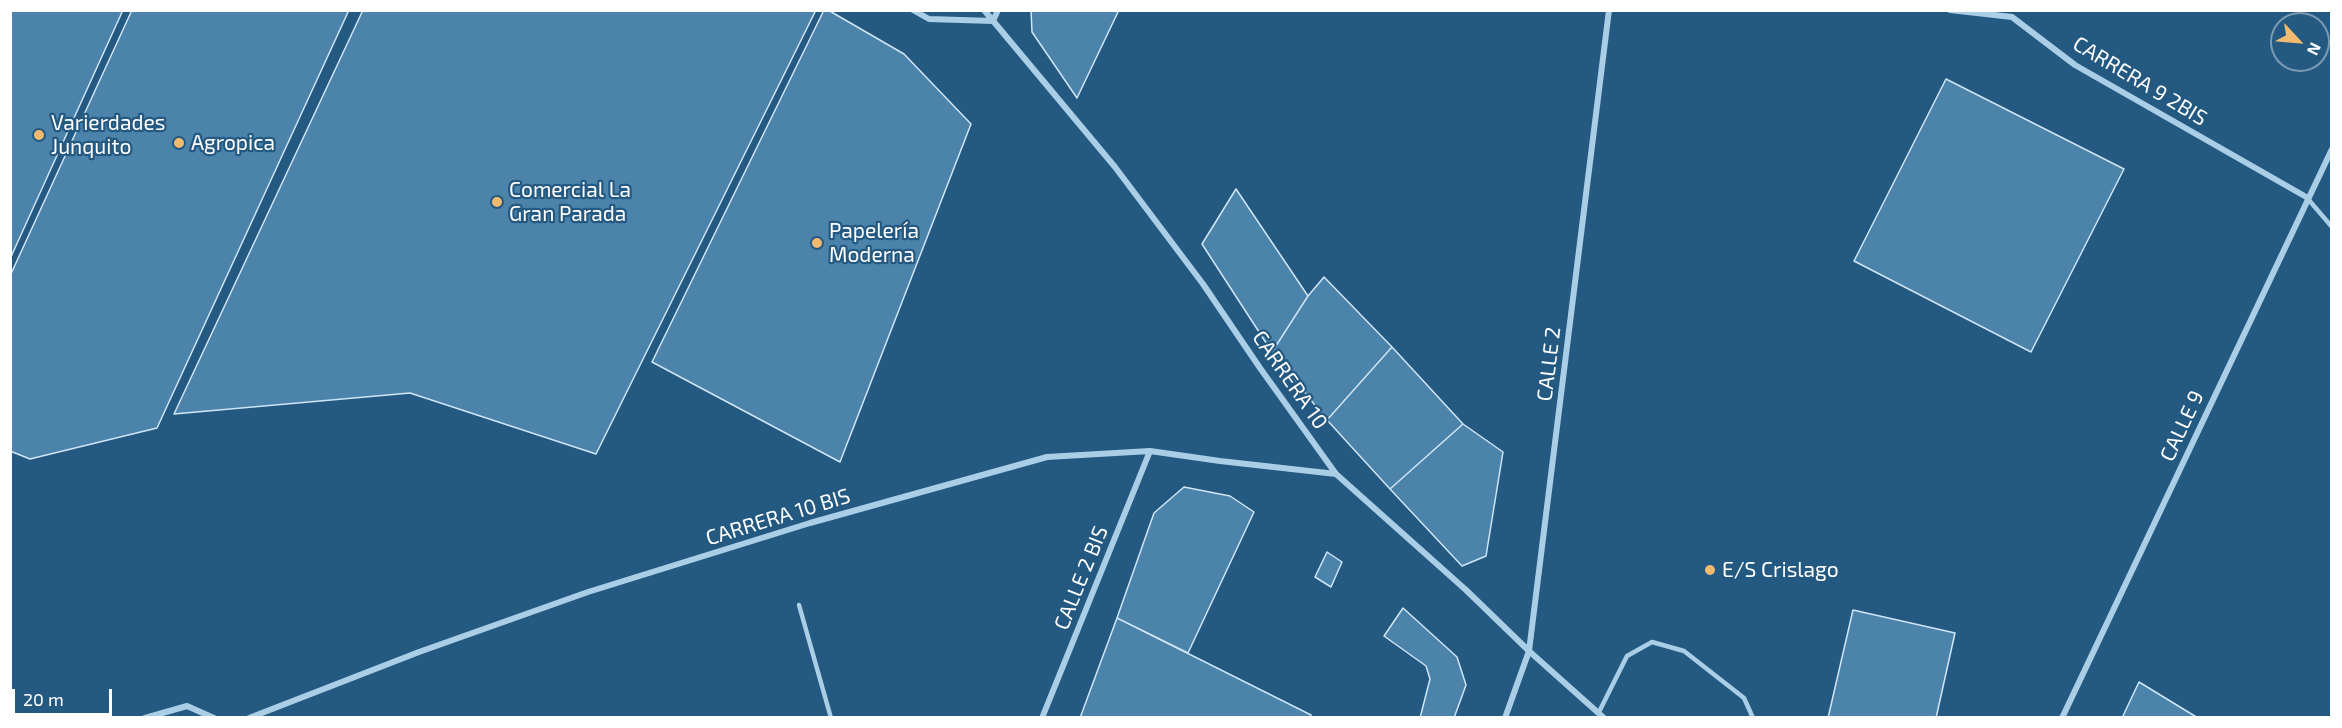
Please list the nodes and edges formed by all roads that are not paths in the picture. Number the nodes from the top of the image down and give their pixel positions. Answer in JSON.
{"nodes":[{"id":1,"x":913,"y":10,"type":"edge"},
{"id":2,"x":984,"y":10,"type":"edge"},
{"id":3,"x":998,"y":10,"type":"edge"},
{"id":4,"x":1609,"y":10,"type":"edge"},
{"id":5,"x":1950,"y":10,"type":"edge"},
{"id":6,"x":2013,"y":14,"type":"edge"},
{"id":7,"x":993,"y":21,"type":"junction"},
{"id":8,"x":2331,"y":149,"type":"edge"},
{"id":9,"x":2308,"y":198,"type":"junction"},
{"id":10,"x":2331,"y":227,"type":"edge"},
{"id":11,"x":1150,"y":450,"type":"junction"},
{"id":12,"x":1336,"y":474,"type":"junction"},
{"id":13,"x":799,"y":605,"type":"dead end"},
{"id":14,"x":1530,"y":651,"type":"junction"},
{"id":15,"x":1602,"y":715,"type":"edge"},
{"id":16,"x":145,"y":717,"type":"edge"},
{"id":17,"x":214,"y":717,"type":"edge"},
{"id":18,"x":249,"y":717,"type":"edge"},
{"id":19,"x":831,"y":717,"type":"edge"},
{"id":20,"x":1042,"y":717,"type":"edge"},
{"id":21,"x":1505,"y":717,"type":"edge"},
{"id":22,"x":1753,"y":717,"type":"edge"},
{"id":23,"x":2062,"y":717,"type":"edge"}],
"edges":[{"from":1,"to":7,"type":"street"},
{"from":2,"to":7,"type":"street","name":"CARRERA 10"},
{"from":3,"to":7,"type":"street"},
{"from":4,"to":14,"type":"street","name":"CALLE 2"},
{"from":5,"to":6,"type":"street","name":"CARRERA 9 2BIS"},
{"from":6,"to":9,"type":"street","name":"CARRERA 9 2BIS"},
{"from":7,"to":12,"type":"street","name":"CARRERA 10"},
{"from":8,"to":9,"type":"street","name":"CALLE 9"},
{"from":9,"to":10,"type":"lane"},
{"from":9,"to":23,"type":"street","name":"CALLE 9"},
{"from":11,"to":12,"type":"street","name":"CARRERA 10 BIS"},
{"from":11,"to":18,"type":"street","name":"CARRERA 10 BIS"},
{"from":11,"to":20,"type":"street","name":"CALLE 2 BIS"},
{"from":12,"to":14,"type":"street","name":"CARRERA 10"},
{"from":13,"to":19,"type":"lane"},
{"from":14,"to":15,"type":"street","name":"CARRERA 10"},
{"from":14,"to":21,"type":"street","name":"CALLE 2"},
{"from":15,"to":22,"type":"lane"},
{"from":16,"to":17,"type":"street"}]}
